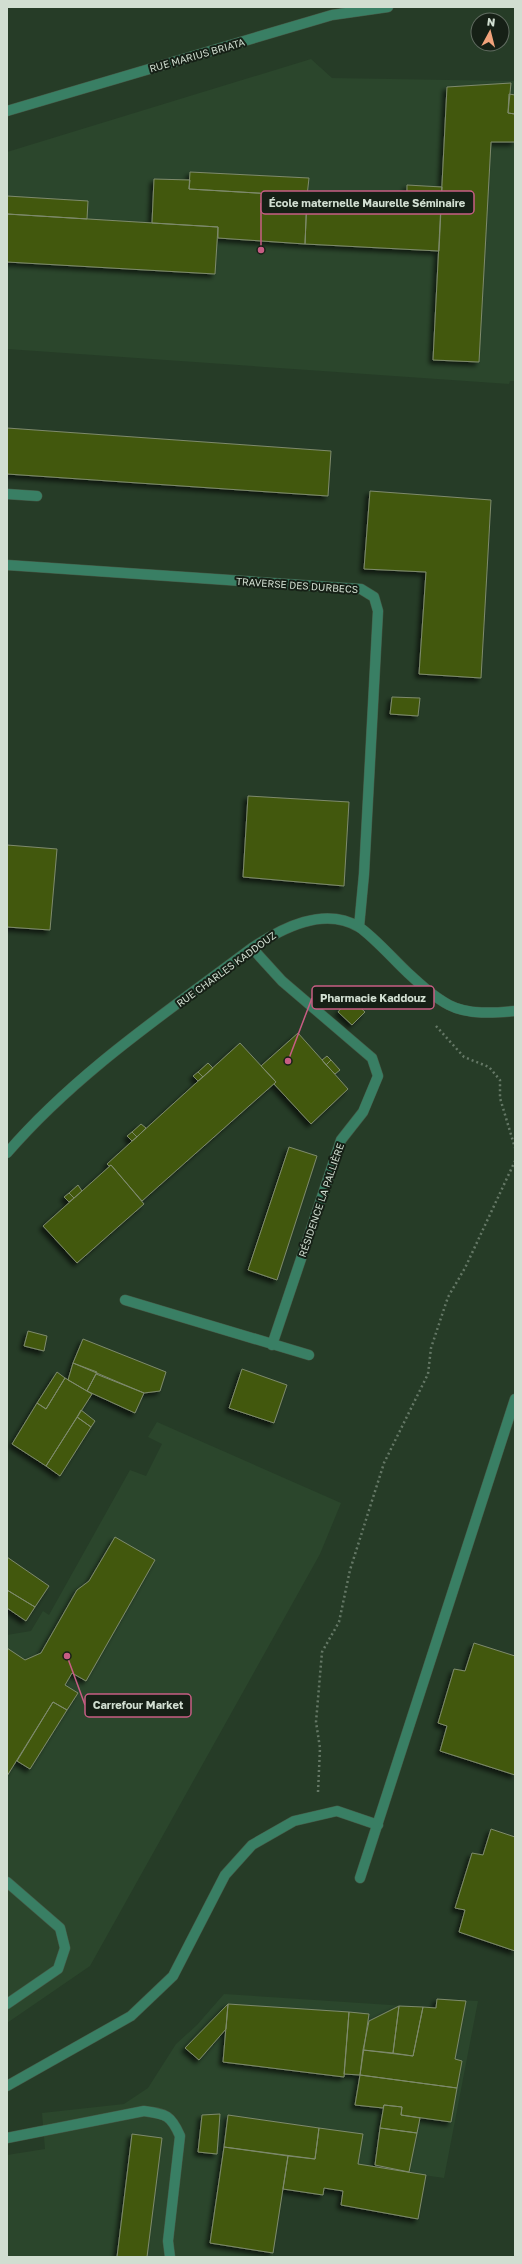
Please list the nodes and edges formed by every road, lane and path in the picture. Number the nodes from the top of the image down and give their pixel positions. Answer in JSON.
{"nodes":[{"id":1,"x":388,"y":7,"type":"edge"},
{"id":2,"x":7,"y":111,"type":"edge"},
{"id":3,"x":7,"y":494,"type":"edge"},
{"id":4,"x":37,"y":496,"type":"dead end"},
{"id":5,"x":7,"y":565,"type":"edge"},
{"id":6,"x":359,"y":927,"type":"junction"},
{"id":7,"x":252,"y":948,"type":"junction"},
{"id":8,"x":435,"y":995,"type":"junction"},
{"id":9,"x":515,"y":1011,"type":"edge"},
{"id":10,"x":515,"y":1148,"type":"edge"},
{"id":11,"x":7,"y":1153,"type":"edge"},
{"id":12,"x":515,"y":1161,"type":"edge"},
{"id":13,"x":125,"y":1300,"type":"dead end"},
{"id":14,"x":272,"y":1345,"type":"junction"},
{"id":15,"x":309,"y":1355,"type":"dead end"},
{"id":16,"x":515,"y":1399,"type":"edge"},
{"id":17,"x":317,"y":1816,"type":"junction"},
{"id":18,"x":378,"y":1825,"type":"junction"},
{"id":19,"x":360,"y":1878,"type":"dead end"},
{"id":20,"x":7,"y":1882,"type":"edge"},
{"id":21,"x":7,"y":2004,"type":"edge"},
{"id":22,"x":7,"y":2086,"type":"edge"},
{"id":23,"x":7,"y":2138,"type":"edge"},
{"id":24,"x":170,"y":2257,"type":"edge"}],
"edges":[{"from":1,"to":2,"type":"street","name":"RUE MARIUS BRIATA"},
{"from":3,"to":4,"type":"street"},
{"from":5,"to":6,"type":"street","name":"TRAVERSE DES DURBECS"},
{"from":6,"to":7,"type":"street","name":"RUE CHARLES KADDOUZ"},
{"from":6,"to":8,"type":"street","name":"RUE CHARLES KADDOUZ"},
{"from":7,"to":11,"type":"street","name":"RUE CHARLES KADDOUZ"},
{"from":7,"to":14,"type":"street","name":"RÉSIDENCE LA PALLIÈRE"},
{"from":8,"to":9,"type":"street","name":"RUE CHARLES KADDOUZ"},
{"from":8,"to":10,"type":"path"},
{"from":12,"to":17,"type":"path"},
{"from":13,"to":14,"type":"street"},
{"from":14,"to":15,"type":"street"},
{"from":16,"to":18,"type":"street"},
{"from":17,"to":18,"type":"street"},
{"from":17,"to":22,"type":"street"},
{"from":18,"to":19,"type":"street"},
{"from":20,"to":21,"type":"street"},
{"from":23,"to":24,"type":"street"}]}
